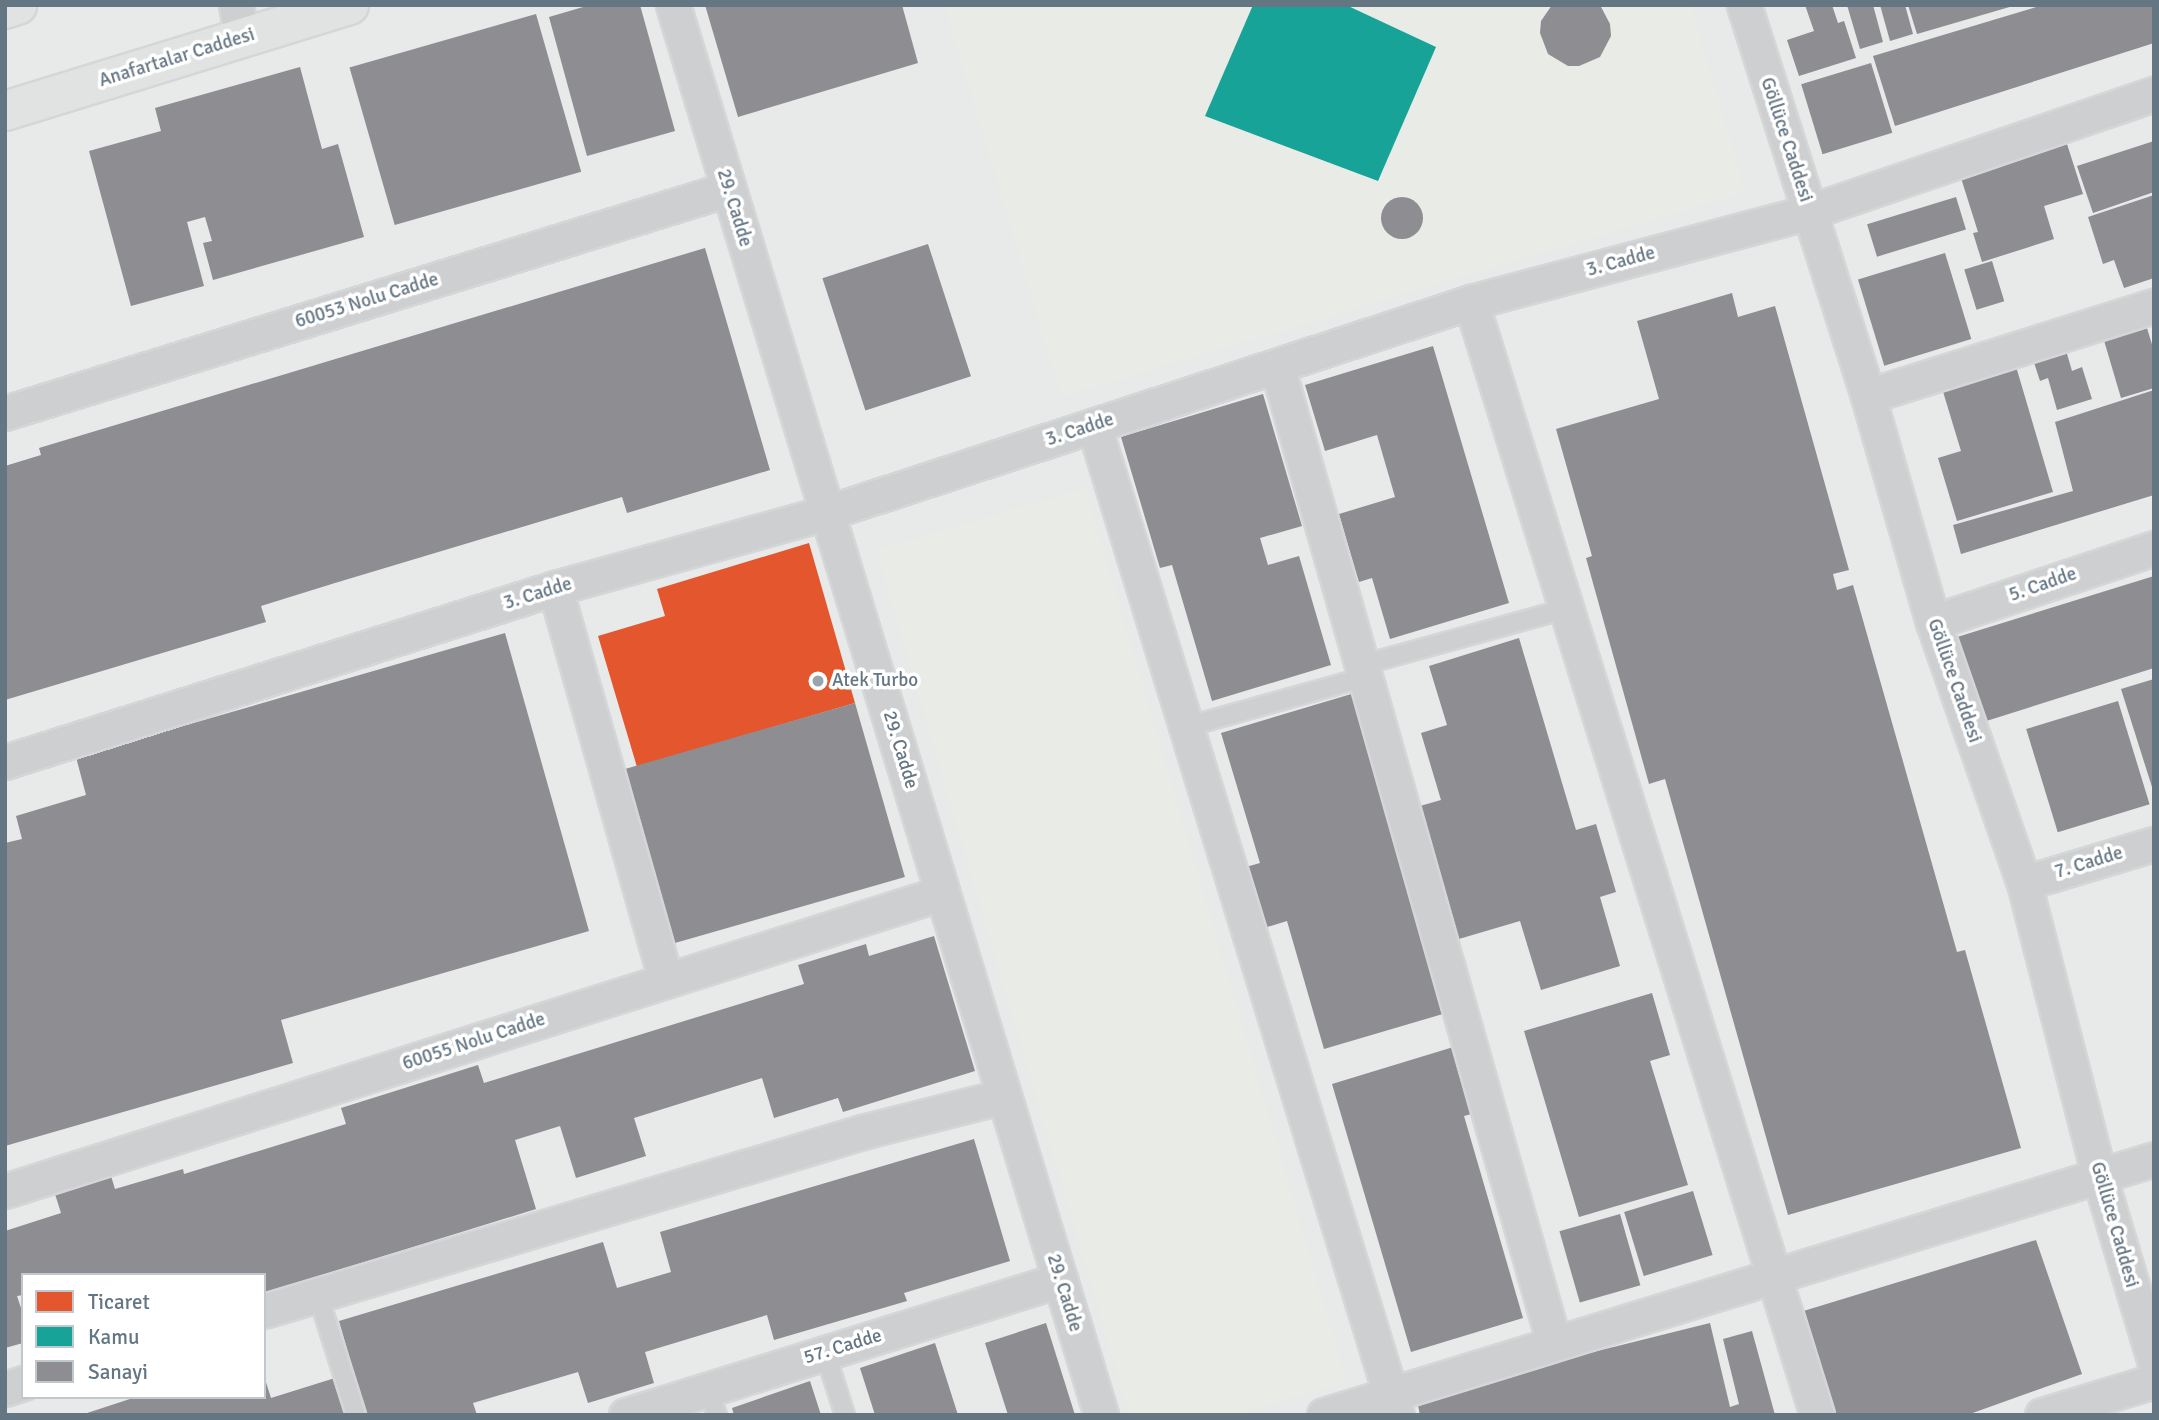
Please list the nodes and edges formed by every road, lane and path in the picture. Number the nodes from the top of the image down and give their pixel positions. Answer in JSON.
{"nodes":[{"id":1,"x":17,"y":5,"type":"edge"},
{"id":2,"x":349,"y":5,"type":"edge"},
{"id":3,"x":673,"y":5,"type":"edge"},
{"id":4,"x":1744,"y":5,"type":"edge"},
{"id":5,"x":5,"y":9,"type":"edge"},
{"id":6,"x":239,"y":22,"type":"edge"},
{"id":7,"x":2154,"y":94,"type":"edge"},
{"id":8,"x":5,"y":110,"type":"edge"},
{"id":9,"x":728,"y":189,"type":"junction"},
{"id":10,"x":1810,"y":212,"type":"junction"},
{"id":11,"x":1471,"y":302,"type":"junction"},
{"id":12,"x":2154,"y":306,"type":"edge"},
{"id":13,"x":1277,"y":366,"type":"junction"},
{"id":14,"x":1868,"y":396,"type":"junction"},
{"id":15,"x":5,"y":413,"type":"edge"},
{"id":16,"x":1094,"y":426,"type":"junction"},
{"id":17,"x":829,"y":512,"type":"junction"},
{"id":18,"x":2154,"y":548,"type":"edge"},
{"id":19,"x":555,"y":588,"type":"junction"},
{"id":20,"x":1566,"y":609,"type":"junction"},
{"id":21,"x":1933,"y":622,"type":"junction"},
{"id":22,"x":1364,"y":671,"type":"junction"},
{"id":23,"x":1186,"y":726,"type":"junction"},
{"id":24,"x":5,"y":762,"type":"edge"},
{"id":25,"x":2154,"y":844,"type":"edge"},
{"id":26,"x":2024,"y":883,"type":"junction"},
{"id":27,"x":942,"y":893,"type":"junction"},
{"id":28,"x":666,"y":981,"type":"junction"},
{"id":29,"x":1004,"y":1096,"type":"junction"},
{"id":30,"x":2154,"y":1159,"type":"edge"},
{"id":31,"x":2099,"y":1175,"type":"junction"},
{"id":32,"x":5,"y":1191,"type":"edge"},
{"id":33,"x":1771,"y":1275,"type":"junction"},
{"id":34,"x":1060,"y":1280,"type":"junction"},
{"id":35,"x":318,"y":1295,"type":"junction"},
{"id":36,"x":266,"y":1310,"type":"edge"},
{"id":37,"x":1554,"y":1343,"type":"junction"},
{"id":38,"x":825,"y":1353,"type":"junction"},
{"id":39,"x":2154,"y":1360,"type":"edge"},
{"id":40,"x":2154,"y":1381,"type":"edge"},
{"id":41,"x":713,"y":1402,"type":"edge"},
{"id":42,"x":1393,"y":1404,"type":"edge"},
{"id":43,"x":356,"y":1415,"type":"edge"},
{"id":44,"x":626,"y":1415,"type":"edge"},
{"id":45,"x":845,"y":1415,"type":"edge"},
{"id":46,"x":1101,"y":1415,"type":"edge"},
{"id":47,"x":1324,"y":1415,"type":"edge"},
{"id":48,"x":1817,"y":1415,"type":"edge"},
{"id":49,"x":2042,"y":1415,"type":"edge"}],
"edges":[{"from":1,"to":5,"type":"main road"},
{"from":2,"to":6,"type":"main road","name":"Anafartalar Caddesi"},
{"from":3,"to":9,"type":"street","name":"29. Cadde"},
{"from":4,"to":10,"type":"street","name":"Göllüce Caddesi"},
{"from":6,"to":8,"type":"main road","name":"Anafartalar Caddesi"},
{"from":7,"to":10,"type":"street","name":"3. Cadde"},
{"from":9,"to":15,"type":"street","name":"60053 Nolu Cadde"},
{"from":9,"to":17,"type":"street","name":"29. Cadde"},
{"from":10,"to":11,"type":"street","name":"3. Cadde"},
{"from":10,"to":14,"type":"street","name":"Göllüce Caddesi"},
{"from":11,"to":13,"type":"street","name":"3. Cadde"},
{"from":11,"to":20,"type":"street"},
{"from":12,"to":14,"type":"street"},
{"from":13,"to":16,"type":"street","name":"3. Cadde"},
{"from":13,"to":22,"type":"street"},
{"from":14,"to":21,"type":"street","name":"Göllüce Caddesi"},
{"from":16,"to":17,"type":"street","name":"3. Cadde"},
{"from":16,"to":23,"type":"street"},
{"from":17,"to":19,"type":"street","name":"3. Cadde"},
{"from":17,"to":27,"type":"street","name":"29. Cadde"},
{"from":18,"to":21,"type":"street","name":"5. Cadde"},
{"from":19,"to":24,"type":"street","name":"3. Cadde"},
{"from":19,"to":28,"type":"street"},
{"from":20,"to":22,"type":"lane"},
{"from":20,"to":33,"type":"street"},
{"from":21,"to":26,"type":"street","name":"Göllüce Caddesi"},
{"from":22,"to":23,"type":"lane"},
{"from":22,"to":37,"type":"street"},
{"from":23,"to":42,"type":"street"},
{"from":25,"to":26,"type":"street","name":"7. Cadde"},
{"from":26,"to":31,"type":"street","name":"Göllüce Caddesi"},
{"from":27,"to":28,"type":"street","name":"60055 Nolu Cadde"},
{"from":27,"to":29,"type":"street","name":"29. Cadde"},
{"from":28,"to":32,"type":"street","name":"60055 Nolu Cadde"},
{"from":29,"to":34,"type":"street","name":"29. Cadde"},
{"from":29,"to":35,"type":"street"},
{"from":30,"to":31,"type":"street"},
{"from":31,"to":33,"type":"street"},
{"from":31,"to":39,"type":"street","name":"Göllüce Caddesi"},
{"from":33,"to":37,"type":"street"},
{"from":33,"to":48,"type":"street"},
{"from":34,"to":38,"type":"street","name":"57. Cadde"},
{"from":34,"to":46,"type":"street","name":"29. Cadde"},
{"from":35,"to":36,"type":"street"},
{"from":35,"to":43,"type":"lane"},
{"from":37,"to":42,"type":"street"},
{"from":38,"to":41,"type":"street","name":"57. Cadde"},
{"from":38,"to":45,"type":"lane"},
{"from":40,"to":49,"type":"street"},
{"from":41,"to":44,"type":"street","name":"57. Cadde"},
{"from":42,"to":47,"type":"street"}]}
